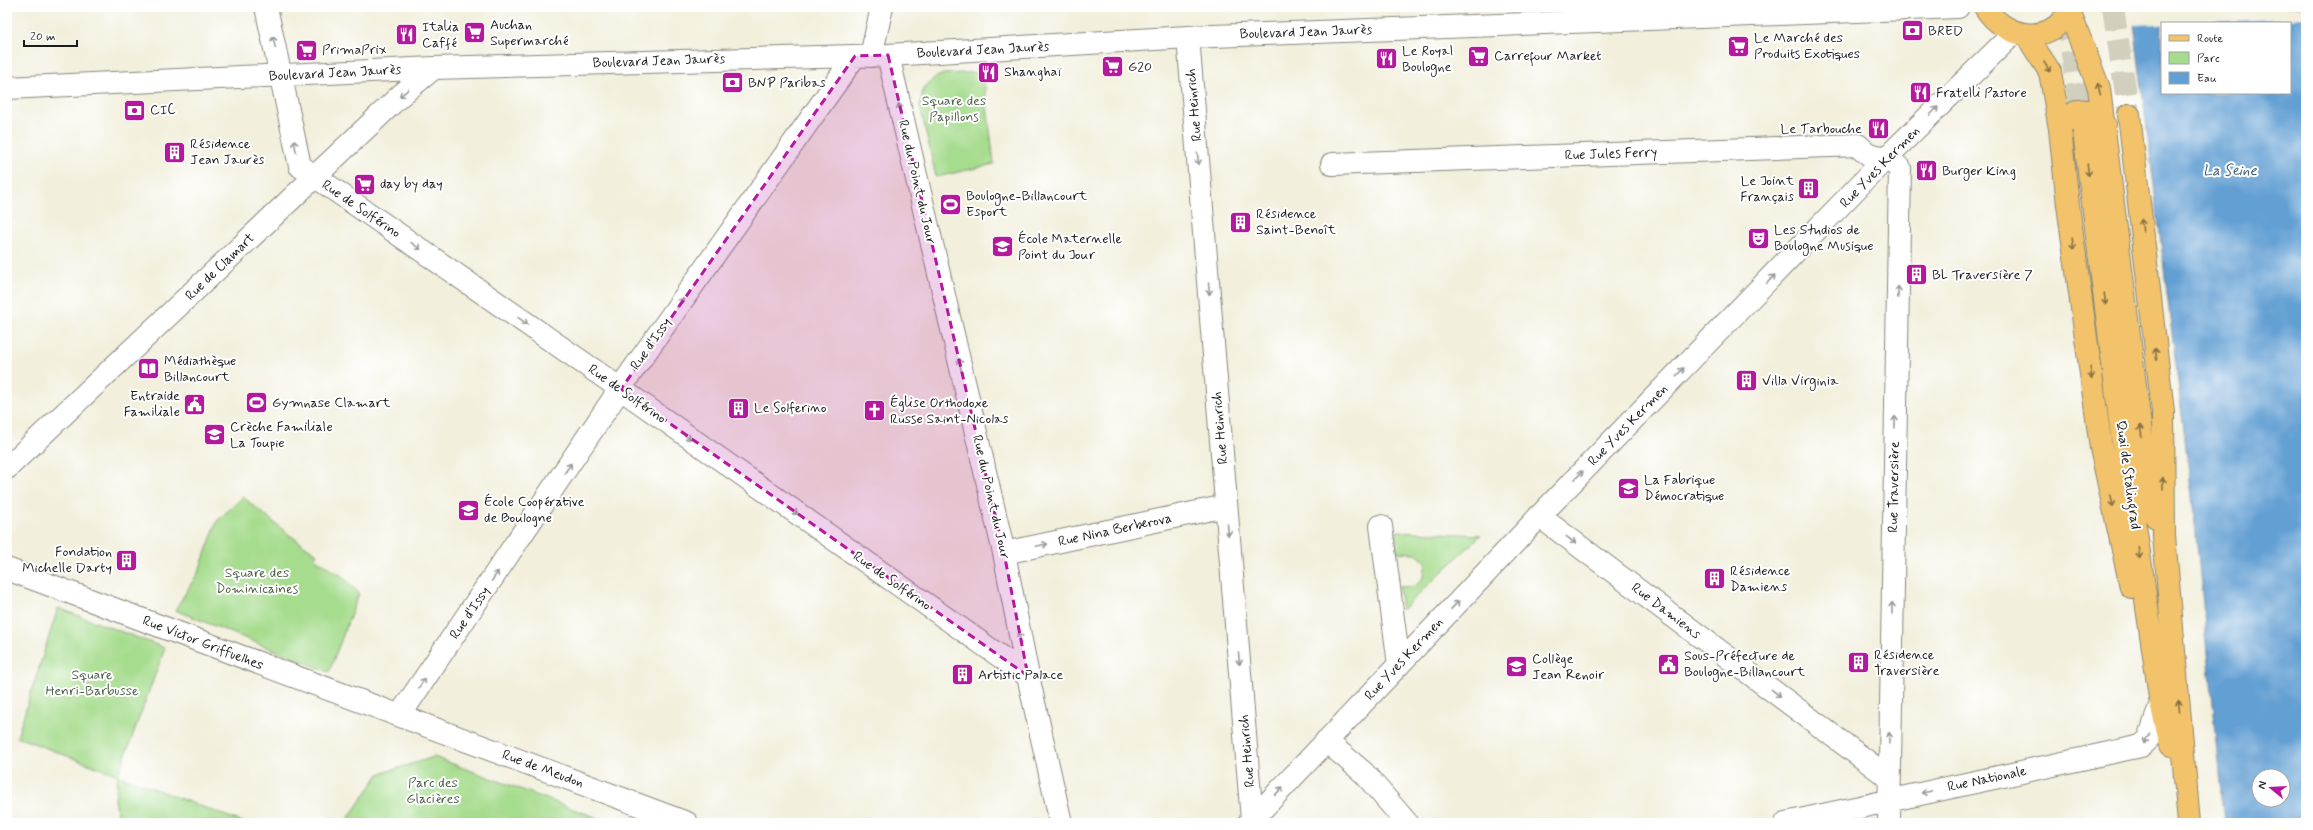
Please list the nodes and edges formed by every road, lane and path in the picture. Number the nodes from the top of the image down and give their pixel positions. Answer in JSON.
{"nodes":[{"id":1,"x":266,"y":7,"type":"edge"},
{"id":2,"x":1958,"y":7,"type":"edge"},
{"id":3,"x":1985,"y":7,"type":"edge"},
{"id":4,"x":2070,"y":9,"type":"edge"},
{"id":5,"x":878,"y":10,"type":"edge"},
{"id":6,"x":2020,"y":34,"type":"junction"},
{"id":7,"x":1188,"y":36,"type":"junction"},
{"id":8,"x":871,"y":56,"type":"junction"},
{"id":9,"x":434,"y":68,"type":"junction"},
{"id":10,"x":282,"y":77,"type":"junction"},
{"id":11,"x":7,"y":88,"type":"edge"},
{"id":12,"x":2129,"y":115,"type":"tunnel mouth"},
{"id":13,"x":2105,"y":124,"type":"junction"},
{"id":14,"x":2060,"y":129,"type":"junction"},
{"id":15,"x":2084,"y":132,"type":"tunnel mouth"},
{"id":16,"x":1886,"y":158,"type":"junction"},
{"id":17,"x":1332,"y":164,"type":"dead end"},
{"id":18,"x":315,"y":177,"type":"junction"},
{"id":19,"x":621,"y":389,"type":"junction"},
{"id":20,"x":7,"y":468,"type":"edge"},
{"id":21,"x":1226,"y":506,"type":"junction"},
{"id":22,"x":1540,"y":516,"type":"junction"},
{"id":23,"x":1381,"y":526,"type":"dead end"},
{"id":24,"x":2164,"y":536,"type":"junction"},
{"id":25,"x":1004,"y":553,"type":"junction"},
{"id":26,"x":7,"y":569,"type":"edge"},
{"id":27,"x":1399,"y":665,"type":"junction"},
{"id":28,"x":1028,"y":676,"type":"junction"},
{"id":29,"x":2161,"y":703,"type":"junction"},
{"id":30,"x":400,"y":716,"type":"junction"},
{"id":31,"x":1326,"y":741,"type":"junction"},
{"id":32,"x":1888,"y":777,"type":"junction"},
{"id":33,"x":1888,"y":800,"type":"junction"},
{"id":34,"x":2189,"y":819,"type":"edge"},
{"id":35,"x":1251,"y":821,"type":"edge"},
{"id":36,"x":687,"y":823,"type":"edge"},
{"id":37,"x":1061,"y":823,"type":"edge"},
{"id":38,"x":1407,"y":823,"type":"edge"},
{"id":39,"x":1786,"y":823,"type":"edge"},
{"id":40,"x":1889,"y":823,"type":"edge"}],
"edges":[{"from":10,"to":1,"type":"street","name":"Rue de Solférino","one_way":true},
{"from":2,"to":7,"type":"street","name":"Boulevard Jean Jaurès"},
{"from":3,"to":6,"type":"main road"},
{"from":4,"to":6,"type":"main road"},
{"from":13,"to":4,"type":"main road","one_way":true},
{"from":5,"to":8,"type":"street","name":"Rue du Point du Jour"},
{"from":6,"to":14,"type":"main road","one_way":true},
{"from":16,"to":6,"type":"street","name":"Rue Yves Kermen","one_way":true},
{"from":7,"to":8,"type":"street","name":"Boulevard Jean Jaurès"},
{"from":7,"to":21,"type":"street","name":"Rue Heinrich","one_way":true},
{"from":8,"to":9,"type":"street","name":"Boulevard Jean Jaurès"},
{"from":19,"to":8,"type":"street","name":"Rue d'Issy","one_way":true},
{"from":25,"to":8,"type":"street","name":"Rue du Point du Jour","one_way":true},
{"from":9,"to":10,"type":"street","name":"Boulevard Jean Jaurès"},
{"from":9,"to":18,"type":"street","name":"Rue de Clamart","one_way":true},
{"from":10,"to":11,"type":"street","name":"Boulevard Jean Jaurès"},
{"from":18,"to":10,"type":"street","name":"Rue de Solférino","one_way":true},
{"from":24,"to":12,"type":"main road","one_way":true},
{"from":13,"to":14,"type":"main road"},
{"from":24,"to":13,"type":"main road","one_way":true},
{"from":14,"to":29,"type":"main road","one_way":true},
{"from":15,"to":29,"type":"main road","name":"Quai de Stalingrad","one_way":true},
{"from":16,"to":17,"type":"street","name":"Rue Jules Ferry"},
{"from":22,"to":16,"type":"street","name":"Rue Yves Kermen","one_way":true},
{"from":32,"to":16,"type":"street","name":"Rue Traversière","one_way":true},
{"from":18,"to":19,"type":"street","name":"Rue de Solférino","one_way":true},
{"from":18,"to":20,"type":"street","name":"Rue de Clamart"},
{"from":19,"to":28,"type":"street","name":"Rue de Solférino","one_way":true},
{"from":30,"to":19,"type":"street","name":"Rue d'Issy","one_way":true},
{"from":25,"to":21,"type":"street","name":"Rue Nina Berberova","one_way":true},
{"from":21,"to":35,"type":"street","name":"Rue Heinrich","one_way":true},
{"from":27,"to":22,"type":"street","name":"Rue Yves Kermen","one_way":true},
{"from":22,"to":32,"type":"street","name":"Rue Damiens","one_way":true},
{"from":23,"to":27,"type":"street"},
{"from":34,"to":24,"type":"main road","name":"Quai de Stalingrad","one_way":true},
{"from":28,"to":25,"type":"street","name":"Rue du Point du Jour","one_way":true},
{"from":26,"to":30,"type":"street","name":"Rue Victor Griffuelhes"},
{"from":27,"to":31,"type":"street","name":"Rue Yves Kermen"},
{"from":28,"to":37,"type":"street","name":"Rue du Point du Jour"},
{"from":29,"to":33,"type":"street","name":"Rue Nationale","one_way":true},
{"from":29,"to":34,"type":"main road","name":"Quai de Stalingrad"},
{"from":30,"to":36,"type":"street","name":"Rue de Meudon"},
{"from":35,"to":31,"type":"street","name":"Rue Yves Kermen","one_way":true},
{"from":31,"to":38,"type":"street"},
{"from":32,"to":33,"type":"street","name":"Rue Traversière"},
{"from":33,"to":39,"type":"street","name":"Rue Nationale"},
{"from":33,"to":40,"type":"street","name":"Rue Traversière"}]}
